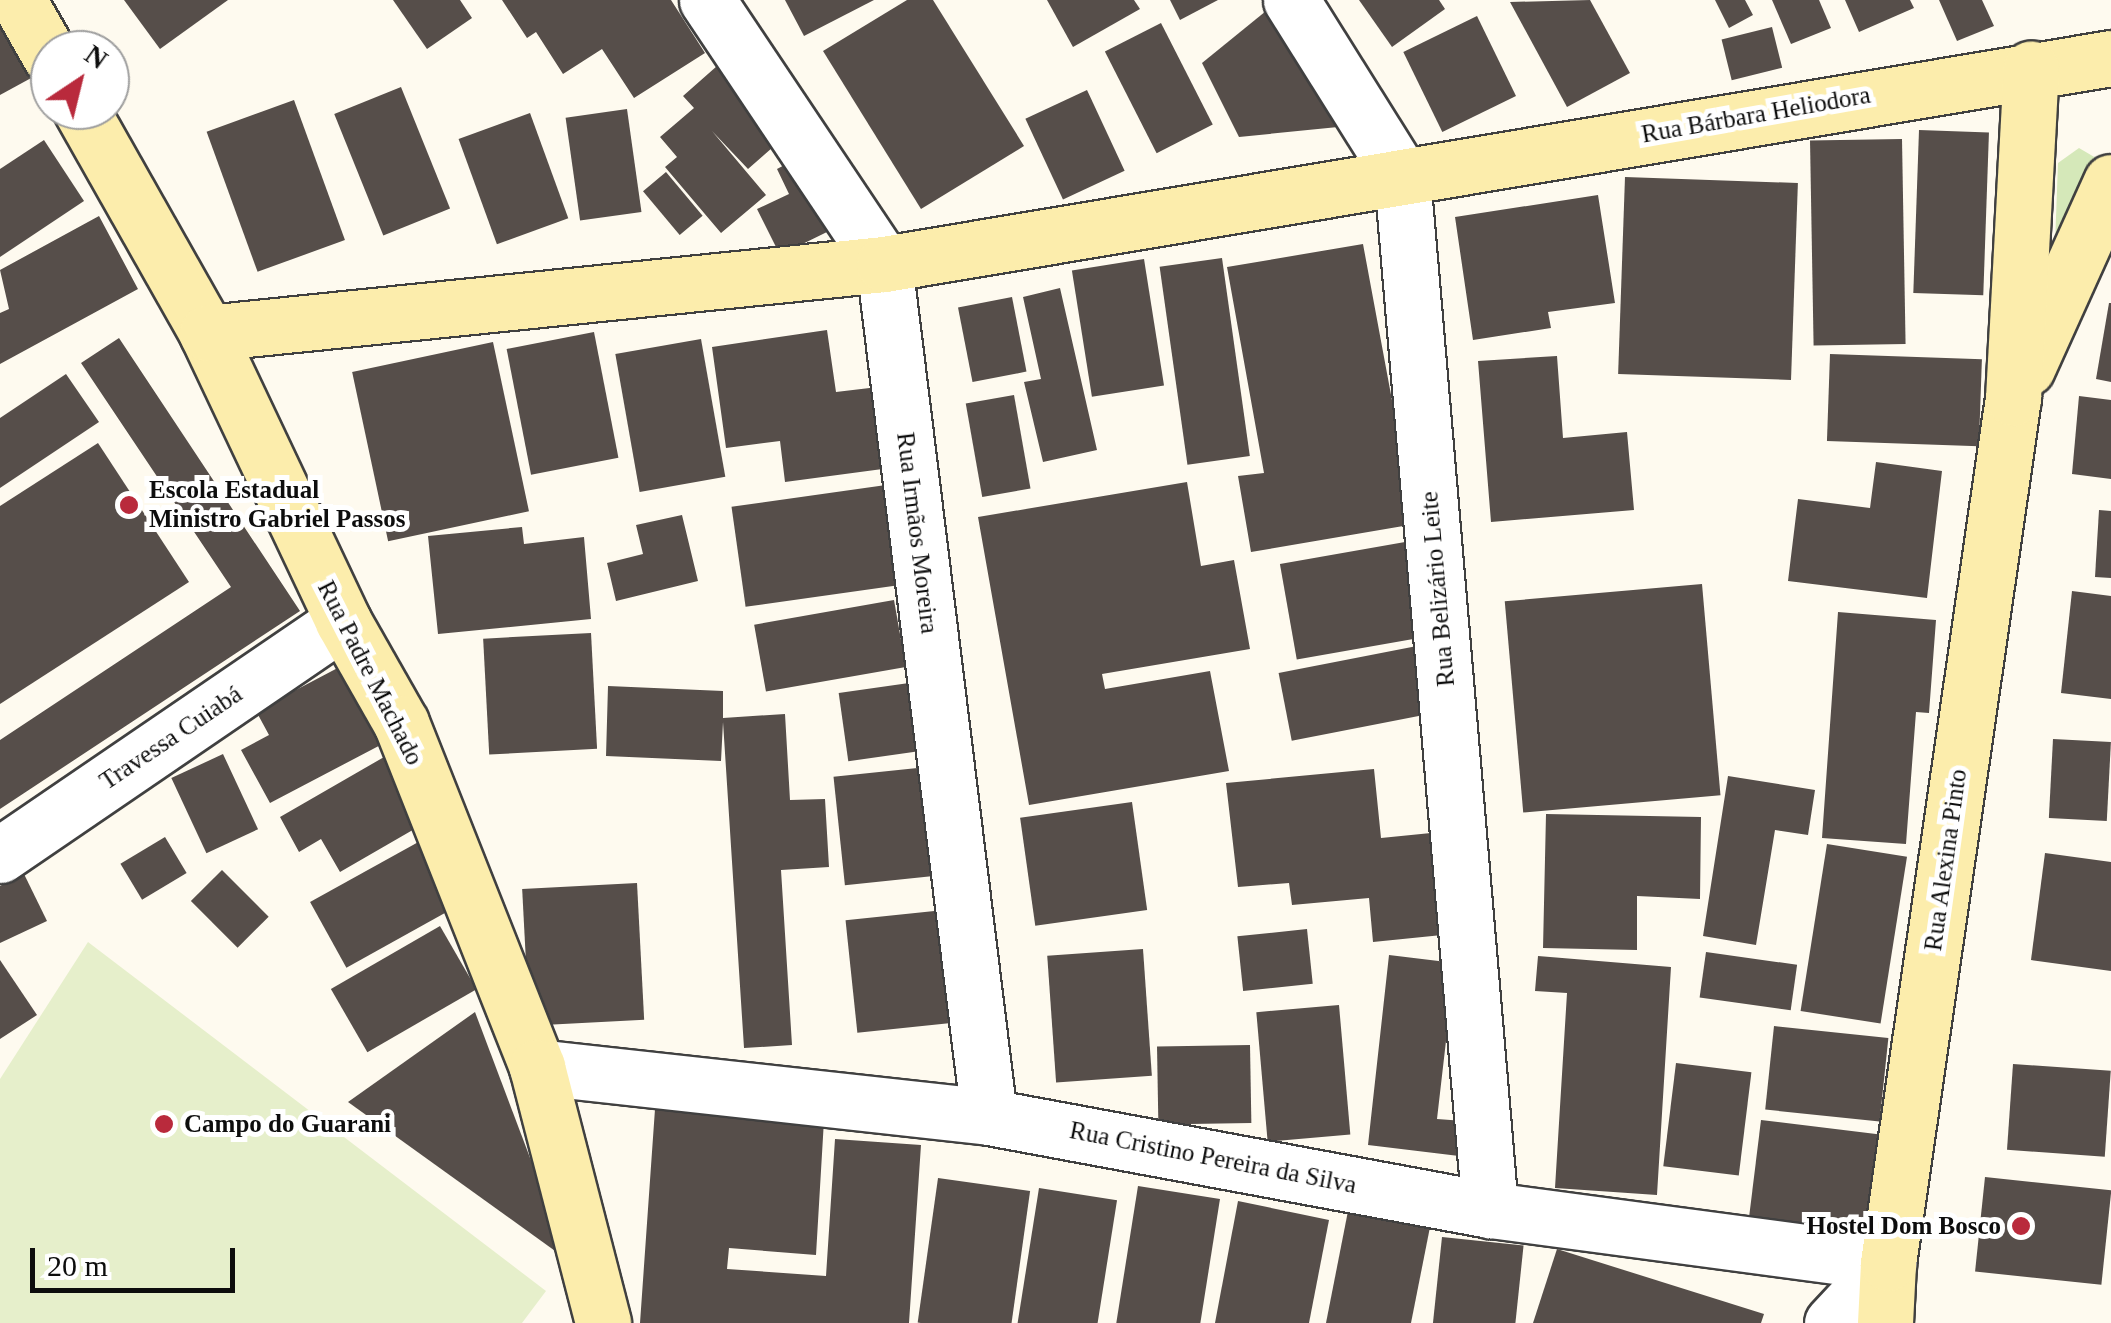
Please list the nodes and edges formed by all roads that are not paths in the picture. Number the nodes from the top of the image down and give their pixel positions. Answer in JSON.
{"nodes":[{"id":1,"x":18,"y":0,"type":"edge"},
{"id":2,"x":708,"y":0,"type":"edge"},
{"id":3,"x":1291,"y":0,"type":"edge"},
{"id":4,"x":35,"y":30,"type":"edge"},
{"id":5,"x":2111,"y":58,"type":"edge"},
{"id":6,"x":2030,"y":68,"type":"junction"},
{"id":7,"x":91,"y":130,"type":"edge"},
{"id":8,"x":1402,"y":176,"type":"junction"},
{"id":9,"x":2111,"y":182,"type":"edge"},
{"id":10,"x":884,"y":264,"type":"junction"},
{"id":11,"x":207,"y":333,"type":"junction"},
{"id":12,"x":2014,"y":398,"type":"junction"},
{"id":13,"x":342,"y":621,"type":"junction"},
{"id":14,"x":0,"y":855,"type":"edge"},
{"id":15,"x":537,"y":1067,"type":"junction"},
{"id":16,"x":989,"y":1117,"type":"junction"},
{"id":17,"x":1490,"y":1210,"type":"junction"},
{"id":18,"x":1888,"y":1263,"type":"junction"},
{"id":19,"x":603,"y":1323,"type":"edge"},
{"id":20,"x":1832,"y":1323,"type":"edge"},
{"id":21,"x":1885,"y":1323,"type":"edge"}],
"edges":[{"from":1,"to":4,"type":"street"},
{"from":2,"to":10,"type":"street","name":"Rua Irmãos Moreira"},
{"from":3,"to":8,"type":"street","name":"Rua Belizário Leite"},
{"from":5,"to":6,"type":"street","name":"Rua Bárbara Heliodora"},
{"from":6,"to":8,"type":"street","name":"Rua Bárbara Heliodora"},
{"from":6,"to":12,"type":"street","name":"Rua Alexina Pinto"},
{"from":7,"to":11,"type":"street","name":"Rua Padre Machado"},
{"from":8,"to":10,"type":"street","name":"Rua Bárbara Heliodora"},
{"from":8,"to":17,"type":"street","name":"Rua Belizário Leite"},
{"from":9,"to":12,"type":"street","name":"Rua Alexina Pinto"},
{"from":10,"to":11,"type":"street","name":"Rua Bárbara Heliodora"},
{"from":10,"to":16,"type":"street","name":"Rua Irmãos Moreira"},
{"from":11,"to":13,"type":"street","name":"Rua Padre Machado"},
{"from":12,"to":18,"type":"street","name":"Rua Alexina Pinto"},
{"from":13,"to":14,"type":"street","name":"Travessa Cuiabá"},
{"from":13,"to":15,"type":"street","name":"Rua Padre Machado"},
{"from":15,"to":16,"type":"street","name":"Rua Cristino Pereira da Silva"},
{"from":15,"to":19,"type":"street","name":"Rua Padre Machado"},
{"from":16,"to":17,"type":"street","name":"Rua Cristino Pereira da Silva"},
{"from":17,"to":18,"type":"street","name":"Rua Cristino Pereira da Silva"},
{"from":18,"to":20,"type":"street"},
{"from":18,"to":21,"type":"street","name":"Rua Alexina Pinto"}]}
